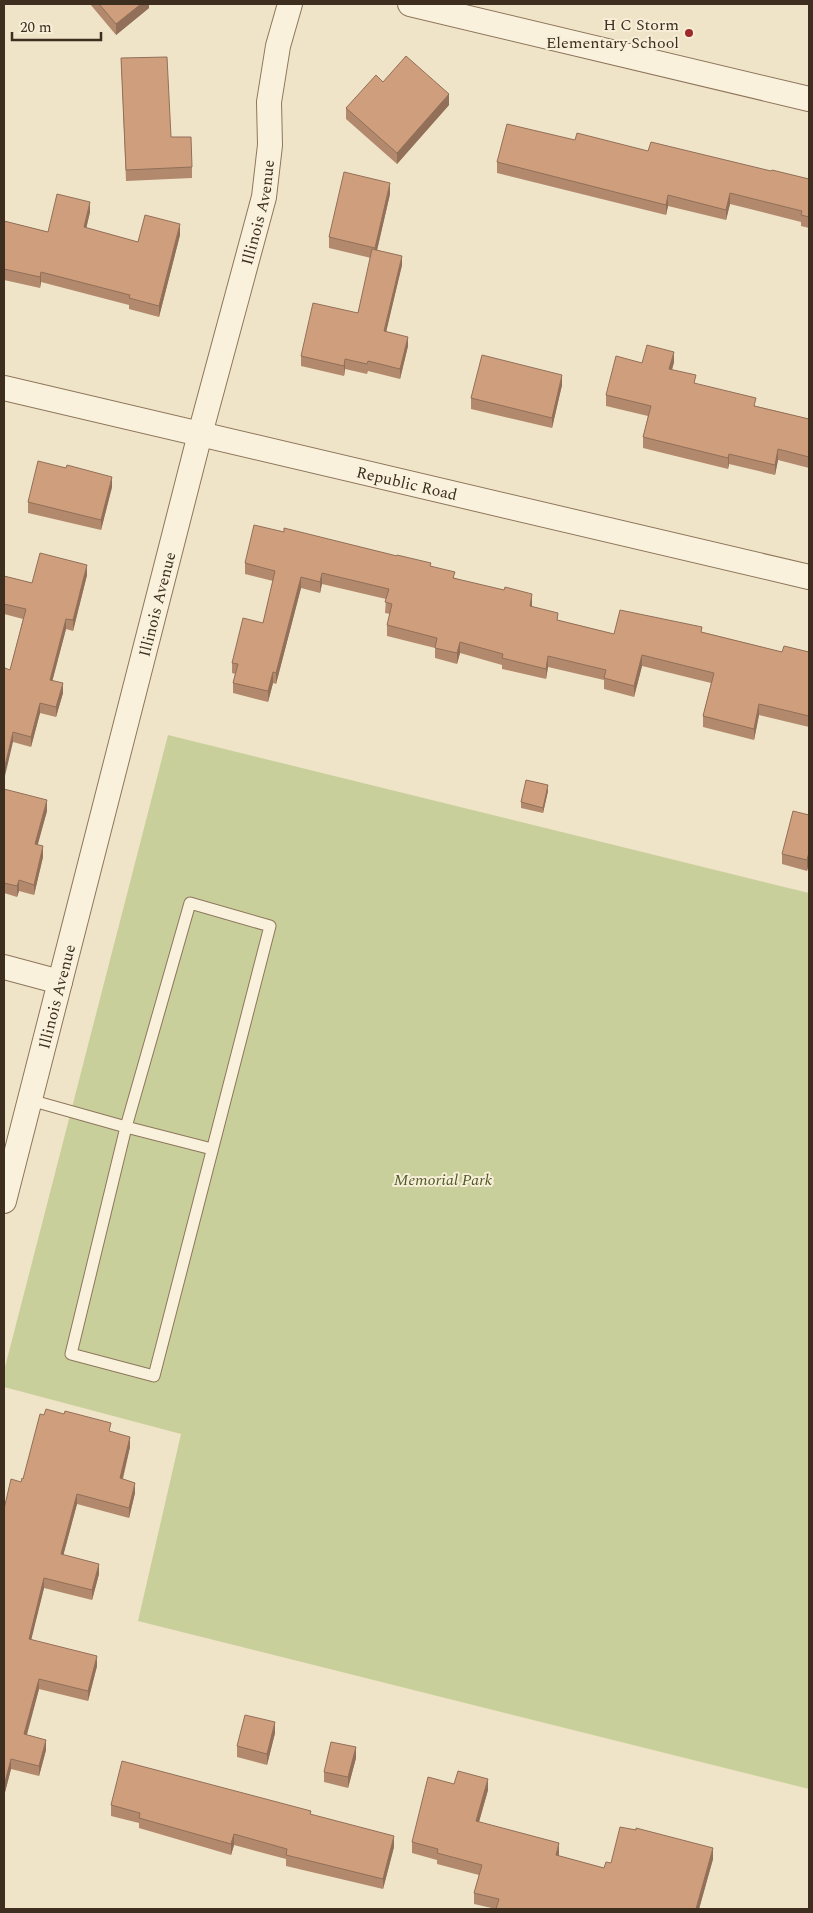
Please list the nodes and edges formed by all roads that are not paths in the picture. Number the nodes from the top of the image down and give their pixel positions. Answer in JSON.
{"nodes":[{"id":1,"x":290,"y":4,"type":"edge"},
{"id":2,"x":410,"y":4,"type":"edge"},
{"id":3,"x":809,"y":99,"type":"edge"},
{"id":4,"x":4,"y":388,"type":"edge"},
{"id":5,"x":200,"y":434,"type":"junction"},
{"id":6,"x":809,"y":577,"type":"edge"},
{"id":7,"x":4,"y":967,"type":"edge"},
{"id":8,"x":60,"y":982,"type":"junction"},
{"id":9,"x":30,"y":1100,"type":"junction"},
{"id":10,"x":126,"y":1127,"type":"junction"},
{"id":11,"x":212,"y":1149,"type":"junction"},
{"id":12,"x":4,"y":1201,"type":"edge"}],
"edges":[{"from":1,"to":5,"type":"street","name":"Illinois Avenue"},
{"from":2,"to":3,"type":"street"},
{"from":4,"to":5,"type":"street","name":"Republic Road"},
{"from":5,"to":6,"type":"street","name":"Republic Road"},
{"from":5,"to":8,"type":"street","name":"Illinois Avenue"},
{"from":7,"to":8,"type":"street"},
{"from":8,"to":9,"type":"street","name":"Illinois Avenue"},
{"from":9,"to":10,"type":"lane"},
{"from":9,"to":12,"type":"street","name":"Illinois Avenue"},
{"from":10,"to":11,"type":"lane"},
{"from":10,"to":11,"type":"lane"},
{"from":10,"to":11,"type":"lane"}]}
